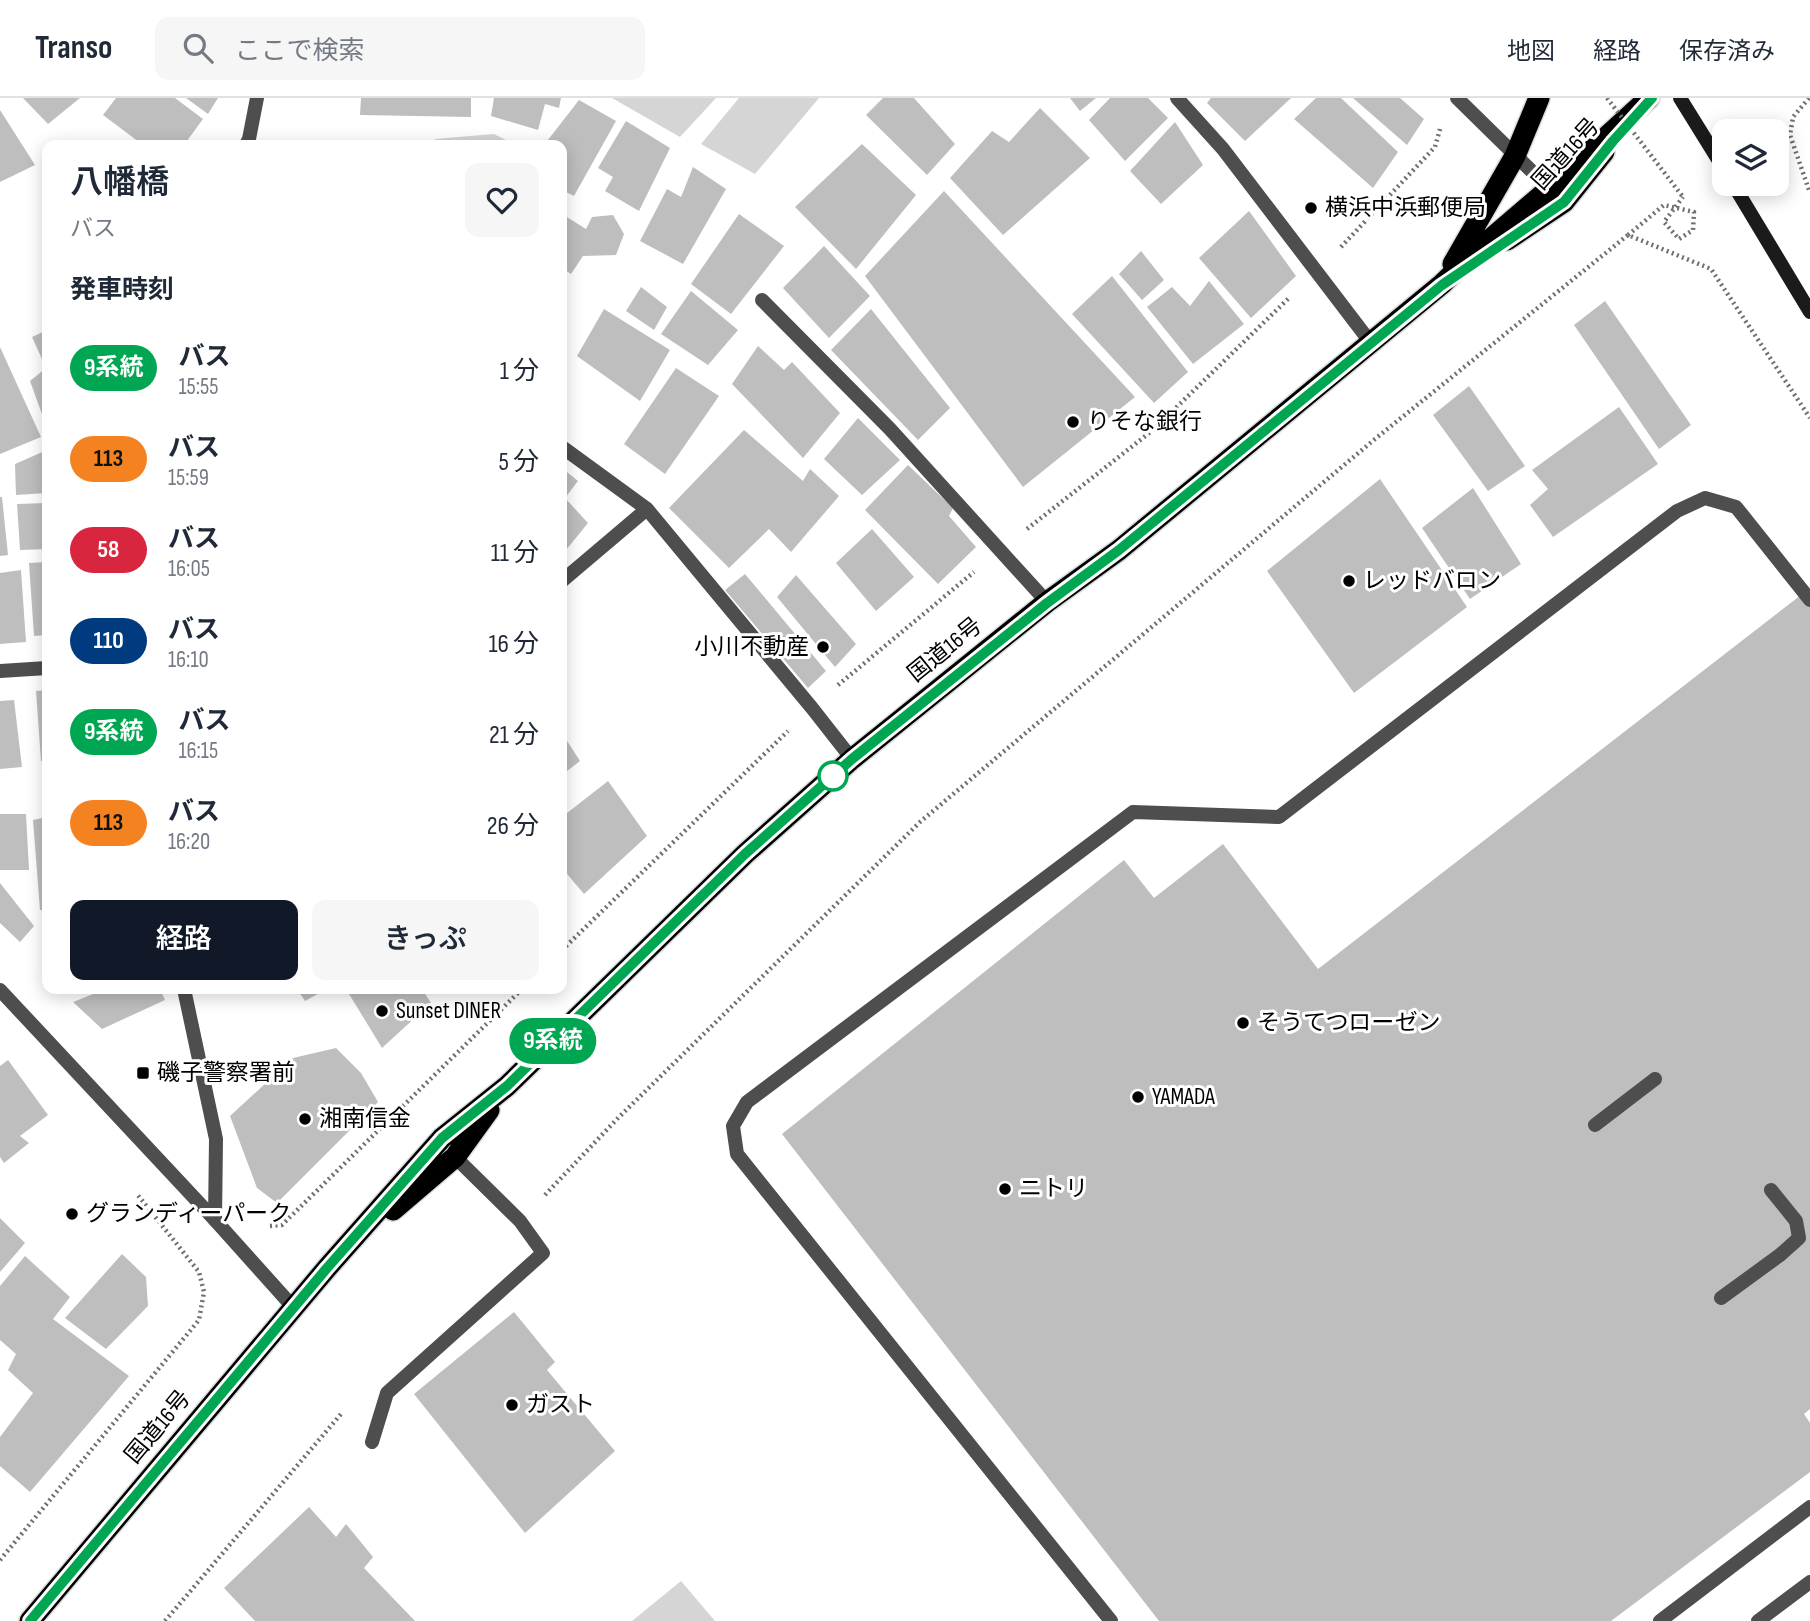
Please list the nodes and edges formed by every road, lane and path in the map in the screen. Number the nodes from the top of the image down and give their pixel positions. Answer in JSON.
{"nodes":[{"id":1,"x":257,"y":98,"type":"edge"},
{"id":2,"x":1177,"y":98,"type":"edge"},
{"id":3,"x":1457,"y":98,"type":"edge"},
{"id":4,"x":1539,"y":98,"type":"edge"},
{"id":5,"x":1607,"y":98,"type":"edge"},
{"id":6,"x":1651,"y":98,"type":"edge"},
{"id":7,"x":1680,"y":98,"type":"edge"},
{"id":8,"x":1809,"y":98,"type":"edge"},
{"id":9,"x":1441,"y":122,"type":"dead end"},
{"id":10,"x":252,"y":140,"type":"edge"},
{"id":11,"x":1712,"y":150,"type":"edge"},
{"id":12,"x":1515,"y":156,"type":"junction"},
{"id":13,"x":1810,"y":193,"type":"edge"},
{"id":14,"x":1556,"y":195,"type":"junction"},
{"id":15,"x":1740,"y":196,"type":"edge"},
{"id":16,"x":1628,"y":235,"type":"junction"},
{"id":17,"x":1338,"y":251,"type":"dead end"},
{"id":18,"x":1442,"y":285,"type":"junction"},
{"id":19,"x":1293,"y":293,"type":"dead end"},
{"id":20,"x":762,"y":300,"type":"dead end"},
{"id":21,"x":1810,"y":312,"type":"edge"},
{"id":22,"x":1371,"y":343,"type":"junction"},
{"id":23,"x":1810,"y":418,"type":"edge"},
{"id":24,"x":567,"y":451,"type":"edge"},
{"id":25,"x":647,"y":509,"type":"junction"},
{"id":26,"x":999,"y":550,"type":"junction"},
{"id":27,"x":567,"y":578,"type":"edge"},
{"id":28,"x":1810,"y":600,"type":"edge"},
{"id":29,"x":1047,"y":603,"type":"junction"},
{"id":30,"x":42,"y":668,"type":"edge"},
{"id":31,"x":0,"y":671,"type":"edge"},
{"id":32,"x":831,"y":691,"type":"dead end"},
{"id":33,"x":788,"y":730,"type":"dead end"},
{"id":34,"x":852,"y":759,"type":"junction"},
{"id":35,"x":567,"y":945,"type":"edge"},
{"id":36,"x":0,"y":990,"type":"edge"},
{"id":37,"x":185,"y":994,"type":"edge"},
{"id":38,"x":517,"y":994,"type":"edge"},
{"id":39,"x":1655,"y":1079,"type":"dead end"},
{"id":40,"x":507,"y":1086,"type":"junction"},
{"id":41,"x":1595,"y":1125,"type":"dead end"},
{"id":42,"x":455,"y":1157,"type":"junction"},
{"id":43,"x":134,"y":1190,"type":"dead end"},
{"id":44,"x":1770,"y":1190,"type":"dead end"},
{"id":45,"x":262,"y":1216,"type":"dead end"},
{"id":46,"x":215,"y":1220,"type":"junction"},
{"id":47,"x":520,"y":1221,"type":"junction"},
{"id":48,"x":327,"y":1268,"type":"junction"},
{"id":49,"x":1721,"y":1298,"type":"dead end"},
{"id":50,"x":293,"y":1307,"type":"junction"},
{"id":51,"x":342,"y":1412,"type":"dead end"},
{"id":52,"x":372,"y":1442,"type":"dead end"},
{"id":53,"x":1810,"y":1507,"type":"edge"},
{"id":54,"x":0,"y":1560,"type":"edge"},
{"id":55,"x":1810,"y":1582,"type":"edge"},
{"id":56,"x":30,"y":1621,"type":"edge"},
{"id":57,"x":165,"y":1621,"type":"edge"},
{"id":58,"x":1111,"y":1621,"type":"edge"},
{"id":59,"x":1660,"y":1621,"type":"edge"},
{"id":60,"x":1758,"y":1621,"type":"edge"}],
"edges":[{"from":1,"to":10,"type":"street"},
{"from":2,"to":22,"type":"street"},
{"from":3,"to":12,"type":"street"},
{"from":4,"to":12,"type":"highway","name":"国道16号"},
{"from":5,"to":16,"type":"path","bridge":true},
{"from":6,"to":14,"type":"highway","name":"国道16号"},
{"from":7,"to":11,"type":"street"},
{"from":8,"to":13,"type":"path"},
{"from":9,"to":17,"type":"path"},
{"from":12,"to":14,"type":"street"},
{"from":12,"to":18,"type":"highway","name":"国道16号"},
{"from":14,"to":18,"type":"highway","name":"国道16号"},
{"from":15,"to":21,"type":"street"},
{"from":16,"to":23,"type":"path"},
{"from":16,"to":47,"type":"path"},
{"from":18,"to":22,"type":"highway","name":"国道16号"},
{"from":19,"to":26,"type":"path"},
{"from":20,"to":26,"type":"street"},
{"from":22,"to":29,"type":"highway","name":"国道16号"},
{"from":24,"to":25,"type":"street"},
{"from":25,"to":27,"type":"street"},
{"from":25,"to":34,"type":"street"},
{"from":26,"to":29,"type":"street"},
{"from":26,"to":32,"type":"path"},
{"from":28,"to":58,"type":"street"},
{"from":29,"to":34,"type":"highway","name":"国道16号"},
{"from":30,"to":31,"type":"street"},
{"from":33,"to":35,"type":"path"},
{"from":34,"to":40,"type":"highway","name":"国道16号"},
{"from":36,"to":46,"type":"street"},
{"from":37,"to":46,"type":"street"},
{"from":38,"to":45,"type":"path"},
{"from":39,"to":41,"type":"street"},
{"from":40,"to":42,"type":"highway","name":"国道16号"},
{"from":40,"to":48,"type":"highway","name":"国道16号"},
{"from":42,"to":47,"type":"street"},
{"from":42,"to":48,"type":"highway","name":"国道16号"},
{"from":43,"to":54,"type":"path"},
{"from":44,"to":49,"type":"street"},
{"from":46,"to":50,"type":"street"},
{"from":47,"to":52,"type":"street"},
{"from":48,"to":50,"type":"highway","name":"国道16号"},
{"from":50,"to":56,"type":"highway","name":"国道16号"},
{"from":51,"to":57,"type":"path"},
{"from":53,"to":59,"type":"street"},
{"from":55,"to":60,"type":"street"}]}
